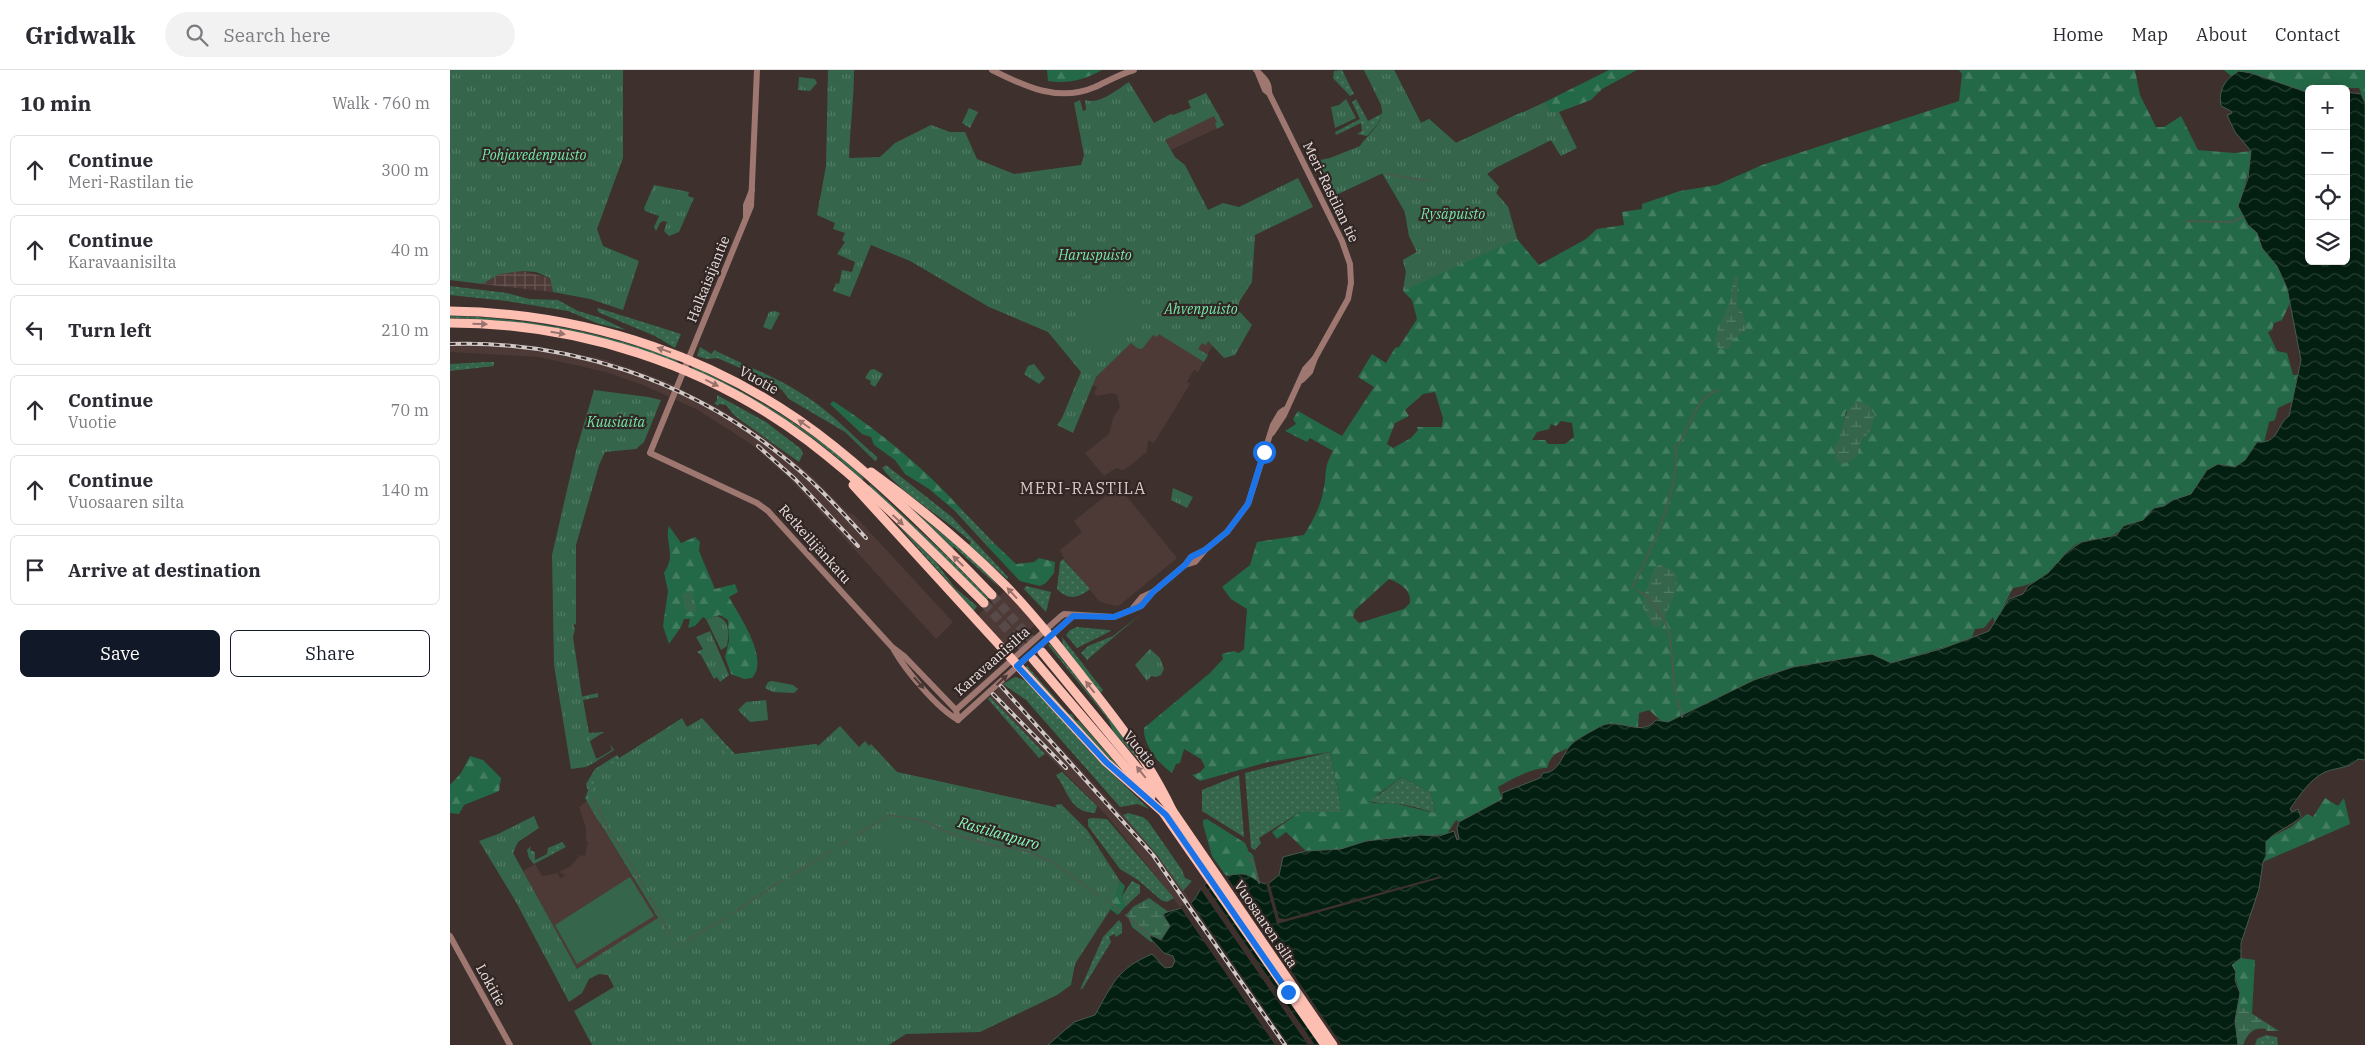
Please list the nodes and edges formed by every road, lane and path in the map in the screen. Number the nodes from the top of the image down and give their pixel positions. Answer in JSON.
{"nodes":[{"id":1,"x":757,"y":70,"type":"edge"},
{"id":2,"x":992,"y":70,"type":"edge"},
{"id":3,"x":1134,"y":70,"type":"edge"},
{"id":4,"x":1258,"y":70,"type":"edge"},
{"id":5,"x":1124,"y":71,"type":"edge"},
{"id":6,"x":450,"y":311,"type":"edge"},
{"id":7,"x":450,"y":323,"type":"edge"},
{"id":8,"x":836,"y":447,"type":"junction"},
{"id":9,"x":822,"y":452,"type":"junction"},
{"id":10,"x":650,"y":453,"type":"joint"},
{"id":11,"x":992,"y":595,"type":"tunnel mouth"},
{"id":12,"x":984,"y":603,"type":"tunnel mouth"},
{"id":13,"x":1048,"y":633,"type":"junction"},
{"id":14,"x":892,"y":647,"type":"junction"},
{"id":15,"x":1042,"y":652,"type":"tunnel mouth"},
{"id":16,"x":1034,"y":659,"type":"tunnel mouth"},
{"id":17,"x":1014,"y":663,"type":"junction"},
{"id":18,"x":956,"y":710,"type":"junction"},
{"id":19,"x":958,"y":720,"type":"junction"},
{"id":20,"x":1169,"y":813,"type":"junction"},
{"id":21,"x":1208,"y":869,"type":"junction"},
{"id":22,"x":450,"y":936,"type":"edge"},
{"id":23,"x":510,"y":1045,"type":"edge"},
{"id":24,"x":1325,"y":1045,"type":"edge"},
{"id":25,"x":1333,"y":1045,"type":"edge"}],
"edges":[{"from":1,"to":10,"type":"street","name":"Halkaisijantie"},
{"from":2,"to":5,"type":"street"},
{"from":3,"to":5,"type":"street"},
{"from":4,"to":13,"type":"street","name":"Meri-Rastilan tie"},
{"from":8,"to":6,"type":"main road","name":"Vuotie","one_way":true},
{"from":7,"to":9,"type":"main road","name":"Vuotie","one_way":true},
{"from":11,"to":8,"type":"main road","name":"Vuotie","one_way":true},
{"from":13,"to":8,"type":"main road","one_way":true},
{"from":9,"to":12,"type":"main road","name":"Vuotie","one_way":true},
{"from":9,"to":17,"type":"main road"},
{"from":10,"to":14,"type":"street","name":"Retkeilijänkatu"},
{"from":13,"to":17,"type":"street","name":"Karavaanisilta"},
{"from":20,"to":13,"type":"main road","one_way":true},
{"from":14,"to":18,"type":"street","name":"Retkeilijänkatu"},
{"from":14,"to":19,"type":"street","name":"Retkeilijänkatu","one_way":true},
{"from":20,"to":15,"type":"main road","name":"Vuotie","one_way":true},
{"from":16,"to":20,"type":"main road","name":"Vuotie"},
{"from":17,"to":18,"type":"street","name":"Karavaanisilta"},
{"from":19,"to":17,"type":"street","name":"Karavaanisilta","one_way":true},
{"from":17,"to":20,"type":"main road"},
{"from":18,"to":19,"type":"street"},
{"from":20,"to":21,"type":"main road","name":"Vuotie"},
{"from":21,"to":24,"type":"main road","name":"Vuosaaren silta"},
{"from":21,"to":25,"type":"main road","name":"Vuosaaren silta"},
{"from":22,"to":23,"type":"street","name":"Lokitie"}]}
